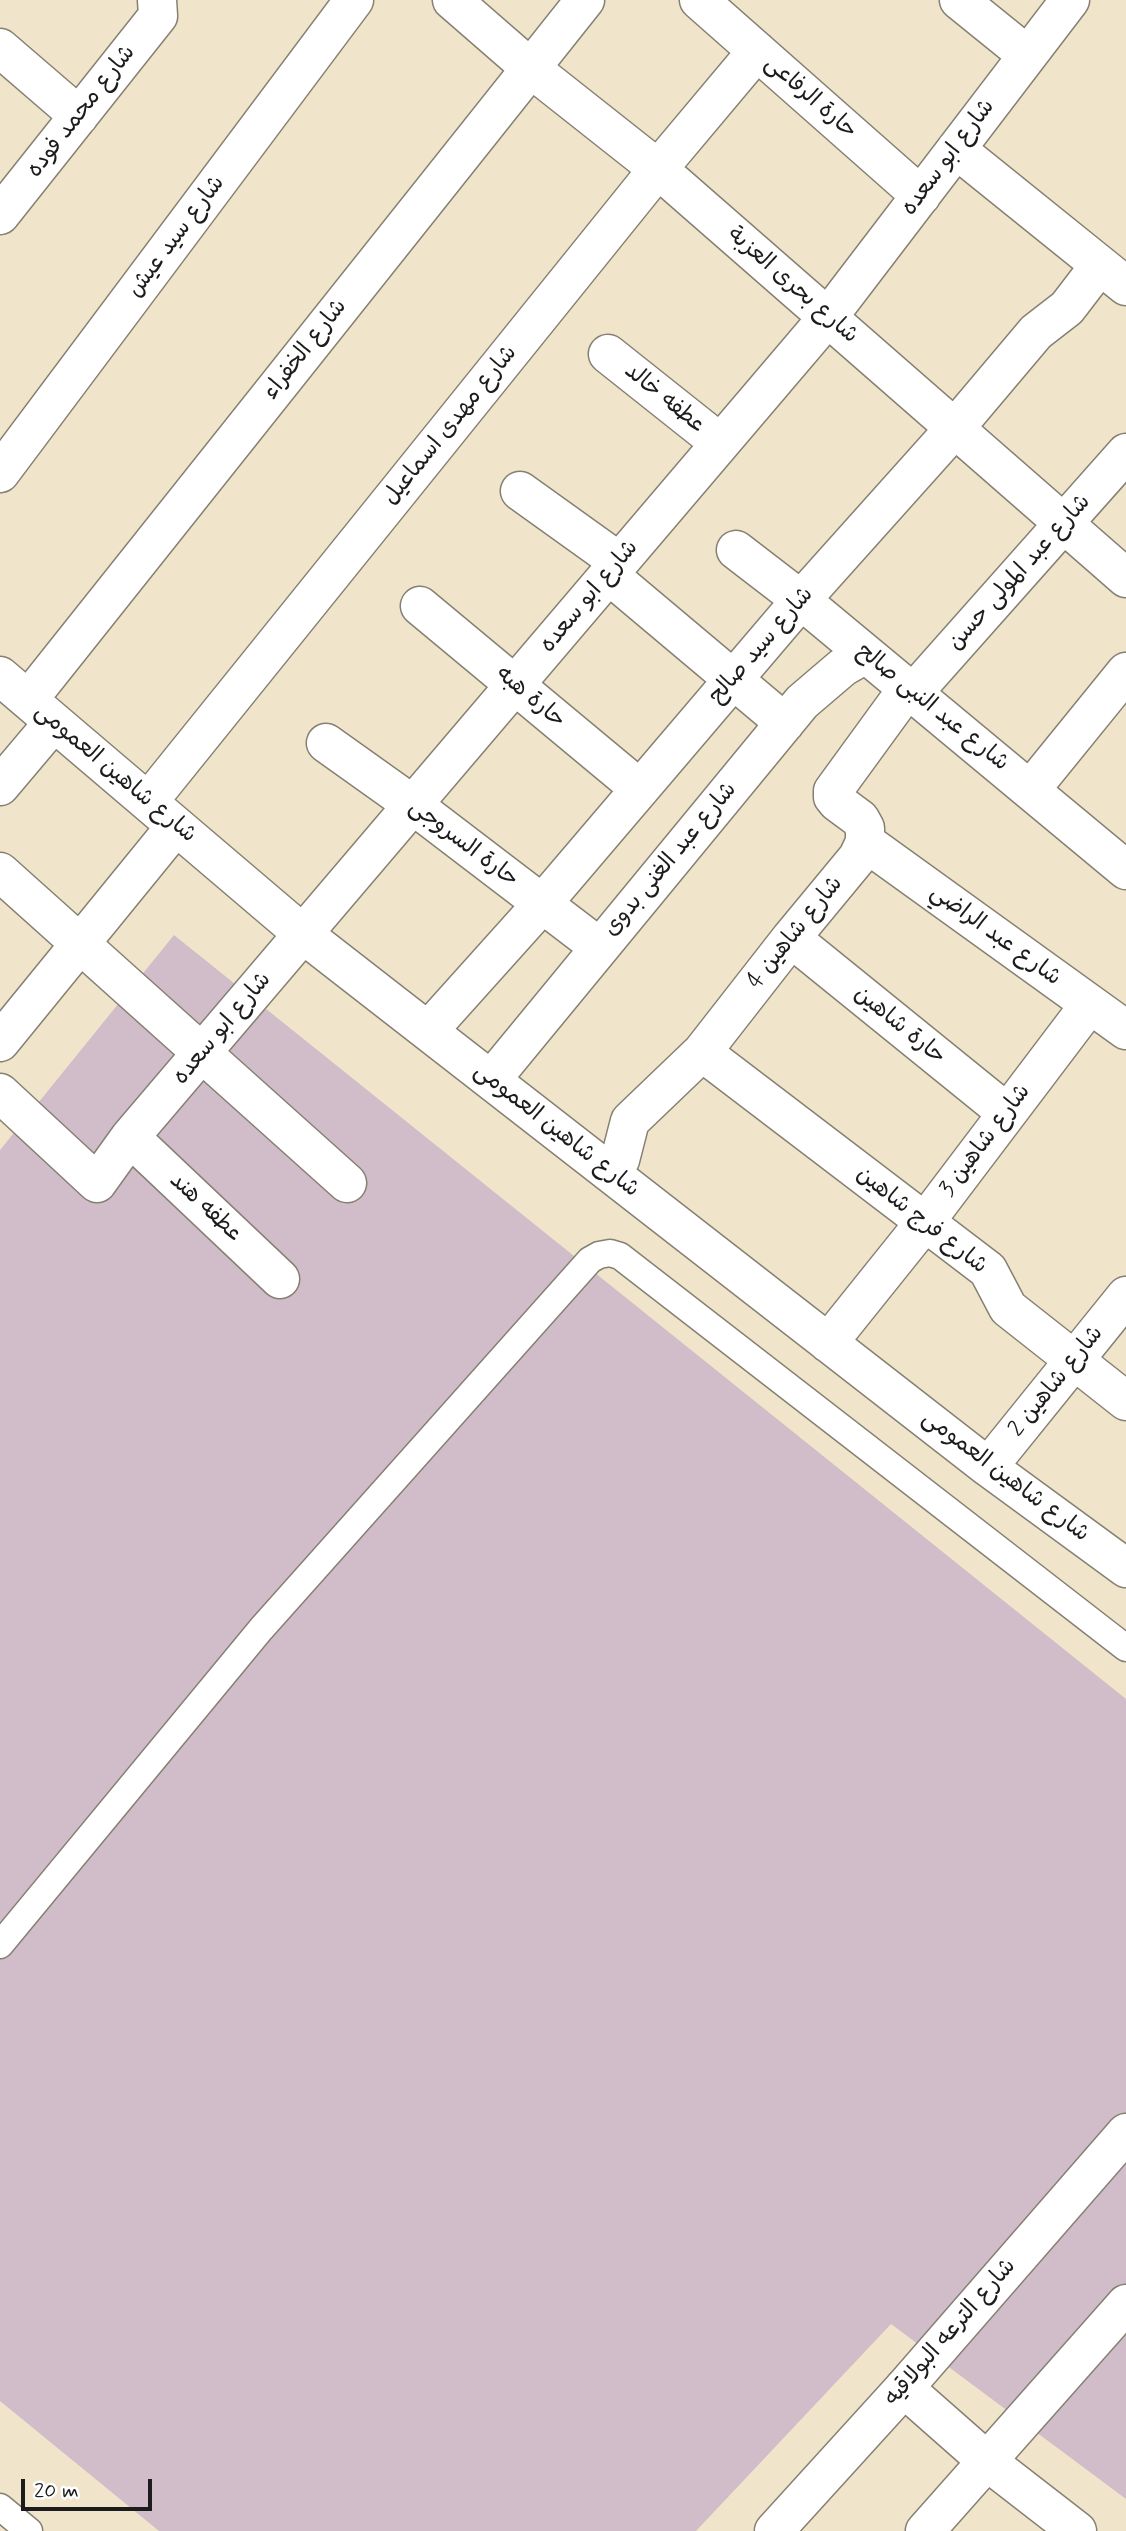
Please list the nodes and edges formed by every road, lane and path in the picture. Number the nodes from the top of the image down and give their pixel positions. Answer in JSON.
{"nodes":[{"id":1,"x":354,"y":0,"type":"edge"},
{"id":2,"x":452,"y":0,"type":"edge"},
{"id":3,"x":585,"y":0,"type":"edge"},
{"id":4,"x":699,"y":0,"type":"edge"},
{"id":5,"x":1070,"y":0,"type":"edge"},
{"id":6,"x":967,"y":2,"type":"edge"},
{"id":7,"x":158,"y":4,"type":"edge"},
{"id":8,"x":0,"y":48,"type":"edge"},
{"id":9,"x":757,"y":51,"type":"junction"},
{"id":10,"x":1027,"y":54,"type":"junction"},
{"id":11,"x":529,"y":67,"type":"junction"},
{"id":12,"x":79,"y":116,"type":"junction"},
{"id":13,"x":956,"y":149,"type":"junction"},
{"id":14,"x":657,"y":169,"type":"junction"},
{"id":15,"x":921,"y":196,"type":"junction"},
{"id":16,"x":0,"y":215,"type":"edge"},
{"id":17,"x":1113,"y":276,"type":"edge"},
{"id":18,"x":828,"y":317,"type":"junction"},
{"id":19,"x":608,"y":354,"type":"dead end"},
{"id":20,"x":955,"y":428,"type":"junction"},
{"id":21,"x":720,"y":443,"type":"junction"},
{"id":22,"x":1126,"y":453,"type":"edge"},
{"id":23,"x":0,"y":473,"type":"edge"},
{"id":24,"x":520,"y":491,"type":"dead end"},
{"id":25,"x":1064,"y":523,"type":"junction"},
{"id":26,"x":736,"y":550,"type":"dead end"},
{"id":27,"x":614,"y":568,"type":"junction"},
{"id":28,"x":1126,"y":578,"type":"edge"},
{"id":29,"x":801,"y":600,"type":"junction"},
{"id":30,"x":420,"y":606,"type":"dead end"},
{"id":31,"x":866,"y":654,"type":"junction"},
{"id":32,"x":1126,"y":672,"type":"edge"},
{"id":33,"x":733,"y":680,"type":"junction"},
{"id":34,"x":515,"y":686,"type":"junction"},
{"id":35,"x":911,"y":690,"type":"junction"},
{"id":36,"x":28,"y":700,"type":"edge"},
{"id":37,"x":785,"y":723,"type":"junction"},
{"id":38,"x":326,"y":743,"type":"dead end"},
{"id":39,"x":0,"y":786,"type":"edge"},
{"id":40,"x":640,"y":789,"type":"junction"},
{"id":41,"x":1031,"y":789,"type":"junction"},
{"id":42,"x":413,"y":805,"type":"junction"},
{"id":43,"x":162,"y":814,"type":"junction"},
{"id":44,"x":865,"y":842,"type":"junction"},
{"id":45,"x":1126,"y":870,"type":"edge"},
{"id":46,"x":0,"y":872,"type":"edge"},
{"id":47,"x":542,"y":904,"type":"junction"},
{"id":48,"x":303,"y":934,"type":"junction"},
{"id":49,"x":790,"y":938,"type":"junction"},
{"id":50,"x":80,"y":943,"type":"junction"},
{"id":51,"x":599,"y":947,"type":"junction"},
{"id":52,"x":1090,"y":1004,"type":"junction"},
{"id":53,"x":1126,"y":1030,"type":"edge"},
{"id":54,"x":428,"y":1031,"type":"junction"},
{"id":55,"x":0,"y":1042,"type":"edge"},
{"id":56,"x":702,"y":1052,"type":"junction"},
{"id":57,"x":202,"y":1054,"type":"junction"},
{"id":58,"x":491,"y":1080,"type":"junction"},
{"id":59,"x":0,"y":1093,"type":"edge"},
{"id":60,"x":1007,"y":1113,"type":"junction"},
{"id":61,"x":130,"y":1138,"type":"junction"},
{"id":62,"x":610,"y":1173,"type":"junction"},
{"id":63,"x":347,"y":1183,"type":"dead end"},
{"id":64,"x":925,"y":1222,"type":"junction"},
{"id":65,"x":280,"y":1279,"type":"dead end"},
{"id":66,"x":1126,"y":1296,"type":"edge"},
{"id":67,"x":828,"y":1343,"type":"junction"},
{"id":68,"x":1074,"y":1361,"type":"junction"},
{"id":69,"x":1126,"y":1401,"type":"edge"},
{"id":70,"x":988,"y":1467,"type":"junction"},
{"id":71,"x":1126,"y":1567,"type":"edge"},
{"id":72,"x":1126,"y":1648,"type":"edge"},
{"id":73,"x":0,"y":1945,"type":"edge"},
{"id":74,"x":1126,"y":2133,"type":"edge"},
{"id":75,"x":1126,"y":2305,"type":"edge"},
{"id":76,"x":904,"y":2388,"type":"junction"},
{"id":77,"x":988,"y":2462,"type":"junction"},
{"id":78,"x":0,"y":2507,"type":"edge"},
{"id":79,"x":29,"y":2531,"type":"edge"},
{"id":80,"x":774,"y":2531,"type":"edge"},
{"id":81,"x":925,"y":2531,"type":"edge"},
{"id":82,"x":1077,"y":2531,"type":"edge"}],
"edges":[{"from":1,"to":23,"type":"street","name":"شارع سيد عيش"},
{"from":2,"to":11,"type":"street","name":"شارع بحرى العزبة"},
{"from":3,"to":11,"type":"street","name":"شارع الخفراء"},
{"from":4,"to":9,"type":"street","name":"حارة الرفاعى"},
{"from":5,"to":10,"type":"street","name":"شارع ابو سعده"},
{"from":6,"to":10,"type":"street"},
{"from":7,"to":12,"type":"street","name":"شارع محمد فوده"},
{"from":8,"to":12,"type":"street"},
{"from":9,"to":14,"type":"street","name":"شارع مهدى اسماعيل"},
{"from":9,"to":15,"type":"street","name":"حارة الرفاعى"},
{"from":10,"to":13,"type":"street","name":"شارع ابو سعده"},
{"from":11,"to":14,"type":"street","name":"شارع بحرى العزبة"},
{"from":11,"to":36,"type":"street","name":"شارع الخفراء"},
{"from":12,"to":16,"type":"street","name":"شارع محمد فوده"},
{"from":13,"to":15,"type":"street","name":"شارع ابو سعده"},
{"from":13,"to":17,"type":"street"},
{"from":14,"to":18,"type":"street","name":"شارع بحرى العزبة"},
{"from":14,"to":43,"type":"street","name":"شارع مهدى اسماعيل"},
{"from":15,"to":18,"type":"street","name":"شارع ابو سعده"},
{"from":17,"to":20,"type":"street","name":"شارع سيد صالح"},
{"from":18,"to":20,"type":"street","name":"شارع بحرى العزبة"},
{"from":18,"to":21,"type":"street","name":"شارع ابو سعده"},
{"from":19,"to":21,"type":"street","name":"عطفه خالد"},
{"from":20,"to":25,"type":"street","name":"شارع بحرى العزبة"},
{"from":20,"to":29,"type":"street","name":"شارع سيد صالح"},
{"from":21,"to":27,"type":"street","name":"شارع ابو سعده"},
{"from":22,"to":25,"type":"street","name":"شارع عبد المولى حسن"},
{"from":24,"to":27,"type":"street"},
{"from":25,"to":28,"type":"street","name":"شارع بحرى العزبة"},
{"from":25,"to":35,"type":"street","name":"شارع عبد المولى حسن"},
{"from":26,"to":29,"type":"street","name":"شارع عبد النبى صالح"},
{"from":27,"to":33,"type":"street"},
{"from":27,"to":34,"type":"street","name":"شارع ابو سعده"},
{"from":29,"to":31,"type":"street","name":"شارع عبد النبى صالح"},
{"from":29,"to":33,"type":"street","name":"شارع سيد صالح"},
{"from":30,"to":34,"type":"street","name":"حارة هبه"},
{"from":31,"to":35,"type":"street","name":"شارع عبد النبى صالح"},
{"from":31,"to":37,"type":"street","name":"شارع عبد الغنى بدوى"},
{"from":32,"to":41,"type":"street"},
{"from":33,"to":37,"type":"street"},
{"from":33,"to":40,"type":"street","name":"شارع سيد صالح"},
{"from":34,"to":40,"type":"street","name":"حارة هبه"},
{"from":34,"to":42,"type":"street","name":"شارع ابو سعده"},
{"from":35,"to":41,"type":"street","name":"شارع عبد النبى صالح"},
{"from":35,"to":44,"type":"street"},
{"from":36,"to":39,"type":"street","name":"شارع الخفراء"},
{"from":36,"to":43,"type":"street","name":"شارع شاهين العمومى"},
{"from":37,"to":51,"type":"street","name":"شارع عبد الغنى بدوى"},
{"from":38,"to":42,"type":"street","name":"حارة السروجى"},
{"from":40,"to":47,"type":"street","name":"شارع سيد صالح"},
{"from":41,"to":45,"type":"street","name":"شارع عبد النبى صالح"},
{"from":42,"to":47,"type":"street","name":"حارة السروجى"},
{"from":42,"to":48,"type":"street","name":"شارع ابو سعده"},
{"from":43,"to":48,"type":"street","name":"شارع شاهين العمومى"},
{"from":43,"to":50,"type":"street","name":"شارع مهدى اسماعيل"},
{"from":44,"to":49,"type":"street","name":"شارع شاهين 4"},
{"from":44,"to":52,"type":"street","name":"شارع عبد الراضي"},
{"from":46,"to":50,"type":"street"},
{"from":47,"to":51,"type":"street","name":"حارة السروجى"},
{"from":47,"to":54,"type":"street","name":"شارع سيد صالح"},
{"from":48,"to":54,"type":"street","name":"شارع شاهين العمومى"},
{"from":48,"to":57,"type":"street","name":"شارع ابو سعده"},
{"from":49,"to":56,"type":"street","name":"شارع شاهين 4"},
{"from":49,"to":60,"type":"street","name":"حارة شاهين"},
{"from":50,"to":55,"type":"street","name":"شارع مهدى اسماعيل"},
{"from":50,"to":57,"type":"street"},
{"from":51,"to":58,"type":"street","name":"شارع عبد الغنى بدوى"},
{"from":52,"to":53,"type":"street","name":"شارع عبد الراضي"},
{"from":52,"to":60,"type":"street","name":"شارع شاهين 3"},
{"from":54,"to":58,"type":"street","name":"شارع شاهين العمومى"},
{"from":56,"to":62,"type":"street","name":"شارع شاهين 4"},
{"from":56,"to":64,"type":"street","name":"شارع فرج شاهين"},
{"from":57,"to":61,"type":"street","name":"شارع ابو سعده"},
{"from":57,"to":63,"type":"street"},
{"from":58,"to":62,"type":"street","name":"شارع شاهين العمومى"},
{"from":59,"to":61,"type":"street","name":"شارع ابو سعده"},
{"from":60,"to":64,"type":"street","name":"شارع شاهين 3"},
{"from":61,"to":65,"type":"street","name":"عطفه هند"},
{"from":62,"to":67,"type":"street","name":"شارع شاهين العمومى"},
{"from":64,"to":67,"type":"street","name":"شارع شاهين 3"},
{"from":64,"to":68,"type":"street","name":"شارع فرج شاهين"},
{"from":66,"to":68,"type":"street","name":"شارع شاهين 2"},
{"from":67,"to":70,"type":"street","name":"شارع شاهين العمومى"},
{"from":68,"to":69,"type":"street","name":"شارع فرج شاهين"},
{"from":68,"to":70,"type":"street","name":"شارع شاهين 2"},
{"from":70,"to":71,"type":"street","name":"شارع شاهين العمومى"},
{"from":72,"to":73,"type":"lane"},
{"from":74,"to":76,"type":"street","name":"شارع الترعه البولاقيه"},
{"from":75,"to":77,"type":"street"},
{"from":76,"to":77,"type":"street"},
{"from":76,"to":80,"type":"street","name":"شارع الترعه البولاقيه"},
{"from":77,"to":81,"type":"street"},
{"from":77,"to":82,"type":"street"},
{"from":78,"to":79,"type":"lane"}]}
